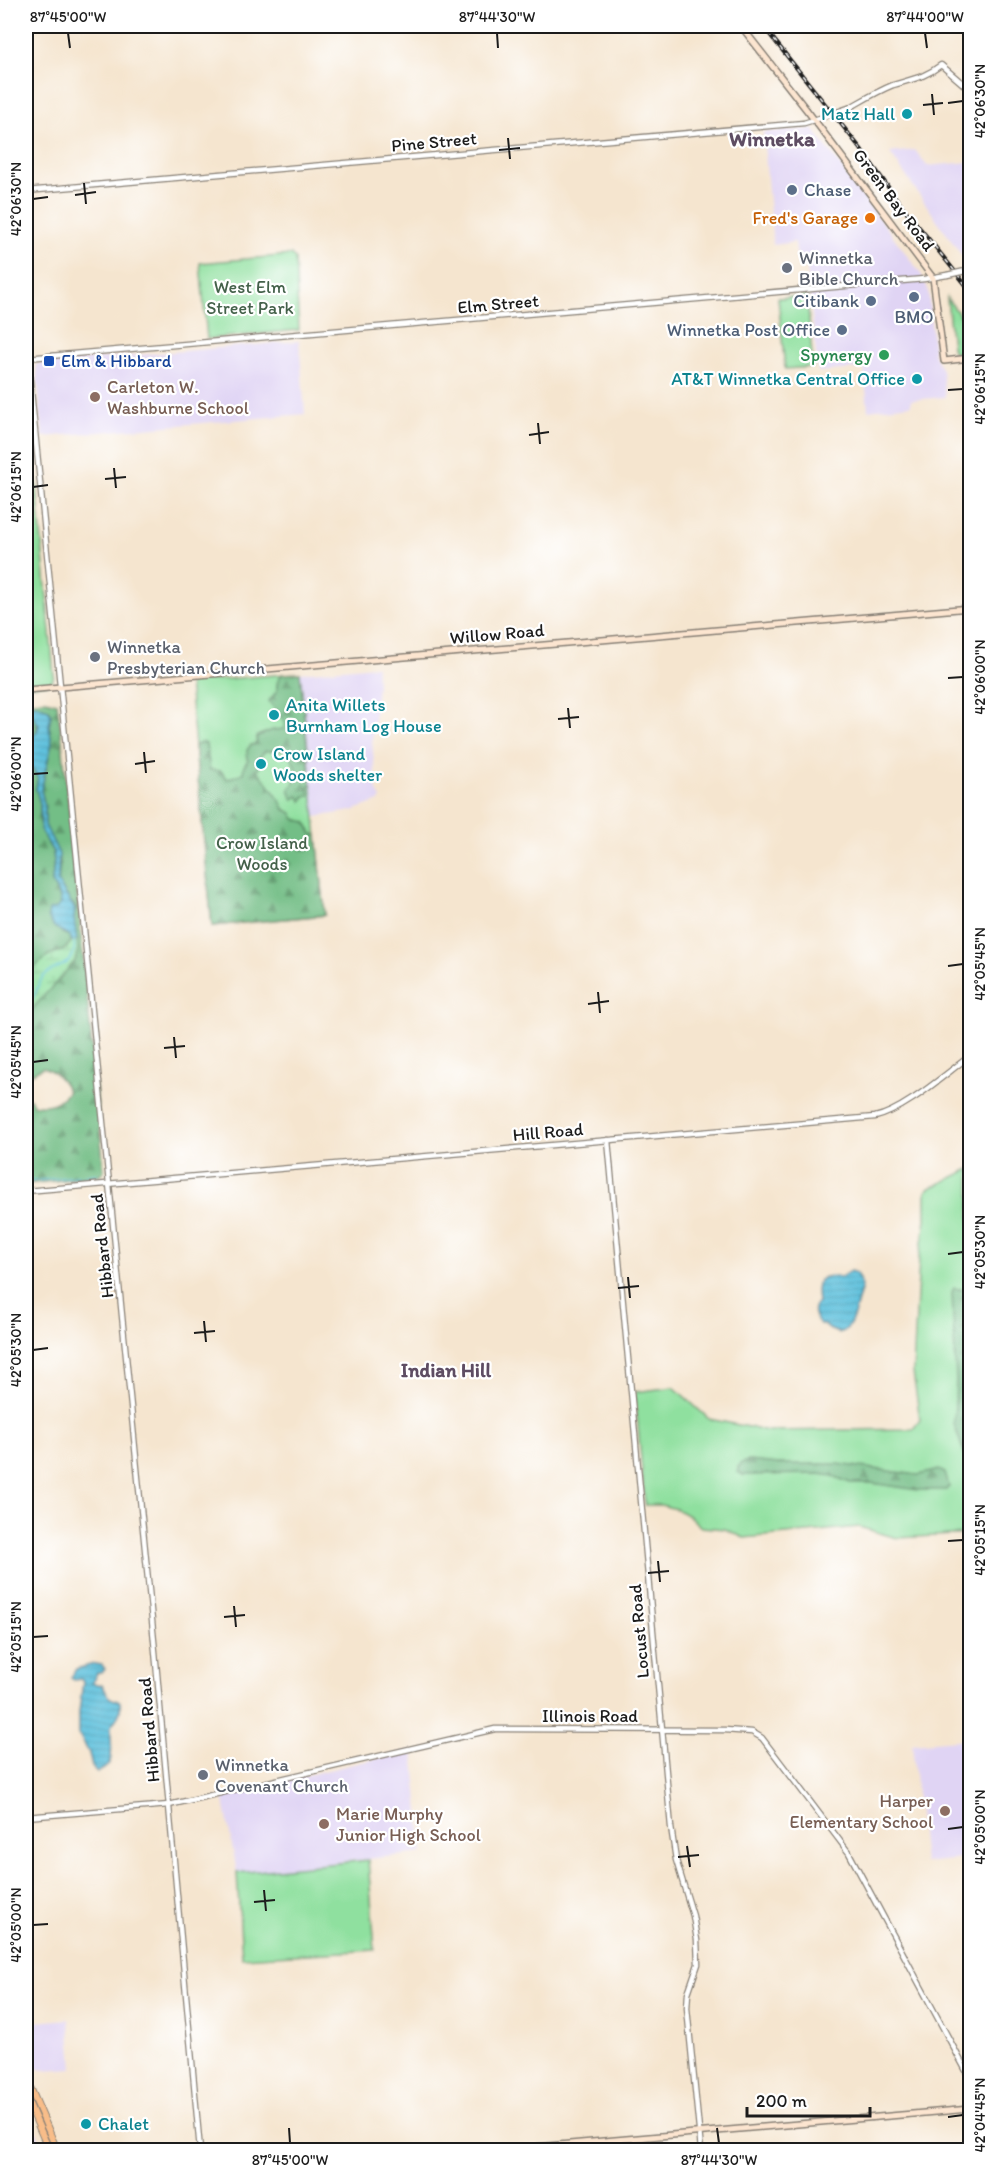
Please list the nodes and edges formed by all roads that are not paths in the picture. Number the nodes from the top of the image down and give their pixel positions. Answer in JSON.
{"nodes":[{"id":1,"x":741,"y":26,"type":"edge"},
{"id":2,"x":970,"y":103,"type":"edge"},
{"id":3,"x":815,"y":120,"type":"junction"},
{"id":4,"x":26,"y":191,"type":"edge"},
{"id":5,"x":970,"y":270,"type":"edge"},
{"id":6,"x":933,"y":278,"type":"junction"},
{"id":7,"x":26,"y":340,"type":"edge"},
{"id":8,"x":27,"y":358,"type":"junction"},
{"id":9,"x":970,"y":358,"type":"edge"},
{"id":10,"x":970,"y":608,"type":"edge"},
{"id":11,"x":60,"y":687,"type":"junction"},
{"id":12,"x":26,"y":690,"type":"edge"},
{"id":13,"x":970,"y":1056,"type":"edge"},
{"id":14,"x":608,"y":1140,"type":"junction"},
{"id":15,"x":109,"y":1183,"type":"junction"},
{"id":16,"x":26,"y":1191,"type":"edge"},
{"id":17,"x":662,"y":1730,"type":"junction"},
{"id":18,"x":169,"y":1804,"type":"junction"},
{"id":19,"x":26,"y":1817,"type":"edge"},
{"id":20,"x":26,"y":2078,"type":"edge"},
{"id":21,"x":970,"y":2078,"type":"edge"},
{"id":22,"x":26,"y":2097,"type":"edge"},
{"id":23,"x":970,"y":2109,"type":"edge"},
{"id":24,"x":700,"y":2133,"type":"junction"},
{"id":25,"x":49,"y":2151,"type":"edge"},
{"id":26,"x":57,"y":2151,"type":"edge"},
{"id":27,"x":200,"y":2151,"type":"edge"},
{"id":28,"x":500,"y":2151,"type":"edge"},
{"id":29,"x":701,"y":2151,"type":"edge"}],
"edges":[{"from":1,"to":3,"type":"main road","name":"Green Bay Road"},
{"from":2,"to":3,"type":"street","name":"Pine Street","bridge":true},
{"from":3,"to":4,"type":"street","name":"Pine Street"},
{"from":3,"to":6,"type":"main road","name":"Green Bay Road"},
{"from":5,"to":6,"type":"street","name":"Elm Street","bridge":true},
{"from":6,"to":8,"type":"street","name":"Elm Street"},
{"from":6,"to":9,"type":"main road","name":"Green Bay Road"},
{"from":7,"to":8,"type":"street","name":"Hibbard Road"},
{"from":8,"to":11,"type":"street","name":"Hibbard Road"},
{"from":10,"to":11,"type":"main road","name":"Willow Road"},
{"from":11,"to":12,"type":"main road","name":"Willow Road"},
{"from":11,"to":15,"type":"street","name":"Hibbard Road"},
{"from":13,"to":14,"type":"street","name":"Hill Road"},
{"from":14,"to":15,"type":"street","name":"Hill Road"},
{"from":14,"to":17,"type":"street","name":"Locust Road"},
{"from":15,"to":16,"type":"street","name":"Hill Road"},
{"from":15,"to":18,"type":"street","name":"Hibbard Road"},
{"from":17,"to":18,"type":"street","name":"Illinois Road"},
{"from":17,"to":21,"type":"street","name":"Illinois Road"},
{"from":17,"to":24,"type":"street","name":"Locust Road"},
{"from":18,"to":19,"type":"street","name":"Illinois Road"},
{"from":18,"to":27,"type":"street","name":"Hibbard Road"},
{"from":20,"to":26,"type":"main road"},
{"from":22,"to":25,"type":"main road"},
{"from":23,"to":24,"type":"main road"},
{"from":24,"to":28,"type":"main road"},
{"from":24,"to":29,"type":"street","name":"Locust Road"}]}
